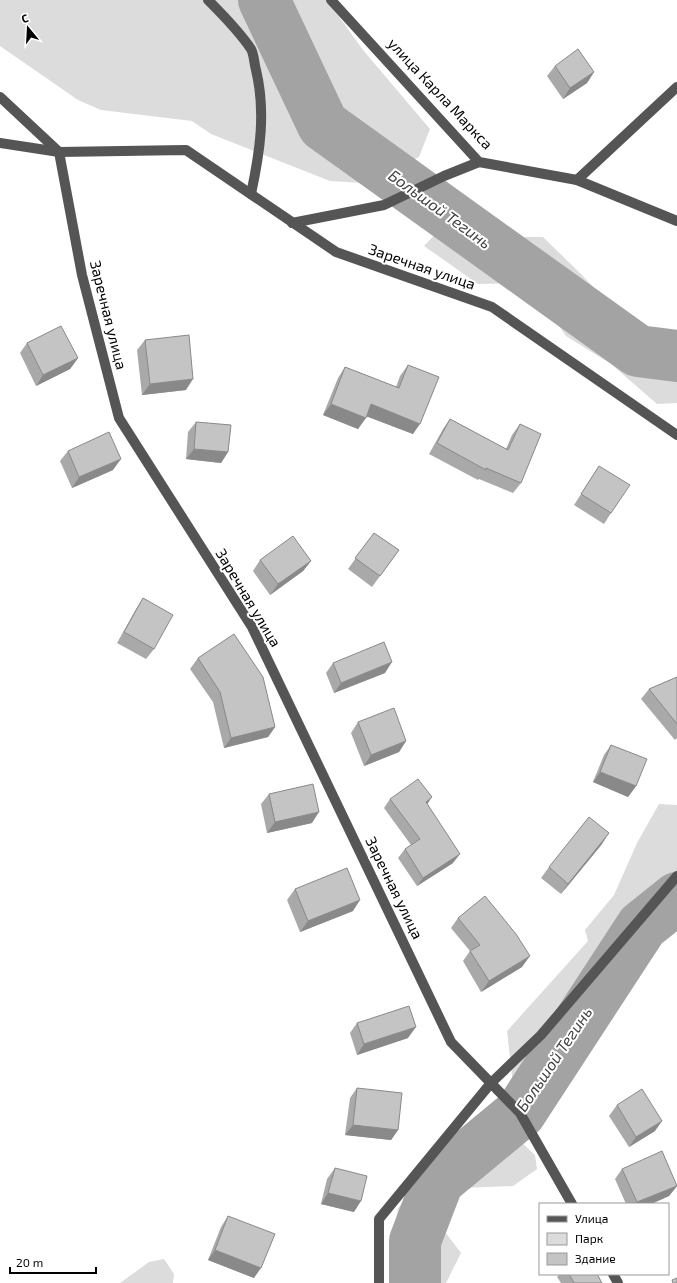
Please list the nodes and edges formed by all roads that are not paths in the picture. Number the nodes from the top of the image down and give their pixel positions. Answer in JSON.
{"nodes":[{"id":1,"x":208,"y":0,"type":"edge"},
{"id":2,"x":331,"y":0,"type":"edge"},
{"id":3,"x":677,"y":88,"type":"edge"},
{"id":4,"x":0,"y":97,"type":"edge"},
{"id":5,"x":0,"y":144,"type":"edge"},
{"id":6,"x":58,"y":152,"type":"junction"},
{"id":7,"x":479,"y":162,"type":"junction"},
{"id":8,"x":577,"y":180,"type":"junction"},
{"id":9,"x":251,"y":194,"type":"junction"},
{"id":10,"x":677,"y":221,"type":"edge"},
{"id":11,"x":292,"y":223,"type":"junction"},
{"id":12,"x":677,"y":435,"type":"edge"},
{"id":13,"x":677,"y":876,"type":"edge"},
{"id":14,"x":491,"y":1083,"type":"junction"},
{"id":15,"x":571,"y":1203,"type":"edge"},
{"id":16,"x":379,"y":1283,"type":"edge"}],
"edges":[{"from":1,"to":9,"type":"street"},
{"from":2,"to":7,"type":"street","name":"улица Карла Маркса"},
{"from":3,"to":8,"type":"street"},
{"from":4,"to":6,"type":"street"},
{"from":5,"to":6,"type":"street"},
{"from":6,"to":9,"type":"street","name":"Заречная улица"},
{"from":6,"to":14,"type":"street","name":"Заречная улица"},
{"from":7,"to":8,"type":"street","name":"улица Карла Маркса"},
{"from":7,"to":11,"type":"street"},
{"from":8,"to":10,"type":"street","name":"улица Карла Маркса"},
{"from":9,"to":11,"type":"street","name":"Заречная улица"},
{"from":11,"to":12,"type":"street","name":"Заречная улица"},
{"from":13,"to":14,"type":"street"},
{"from":14,"to":15,"type":"street","name":"Заречная улица"},
{"from":14,"to":16,"type":"street"}]}
